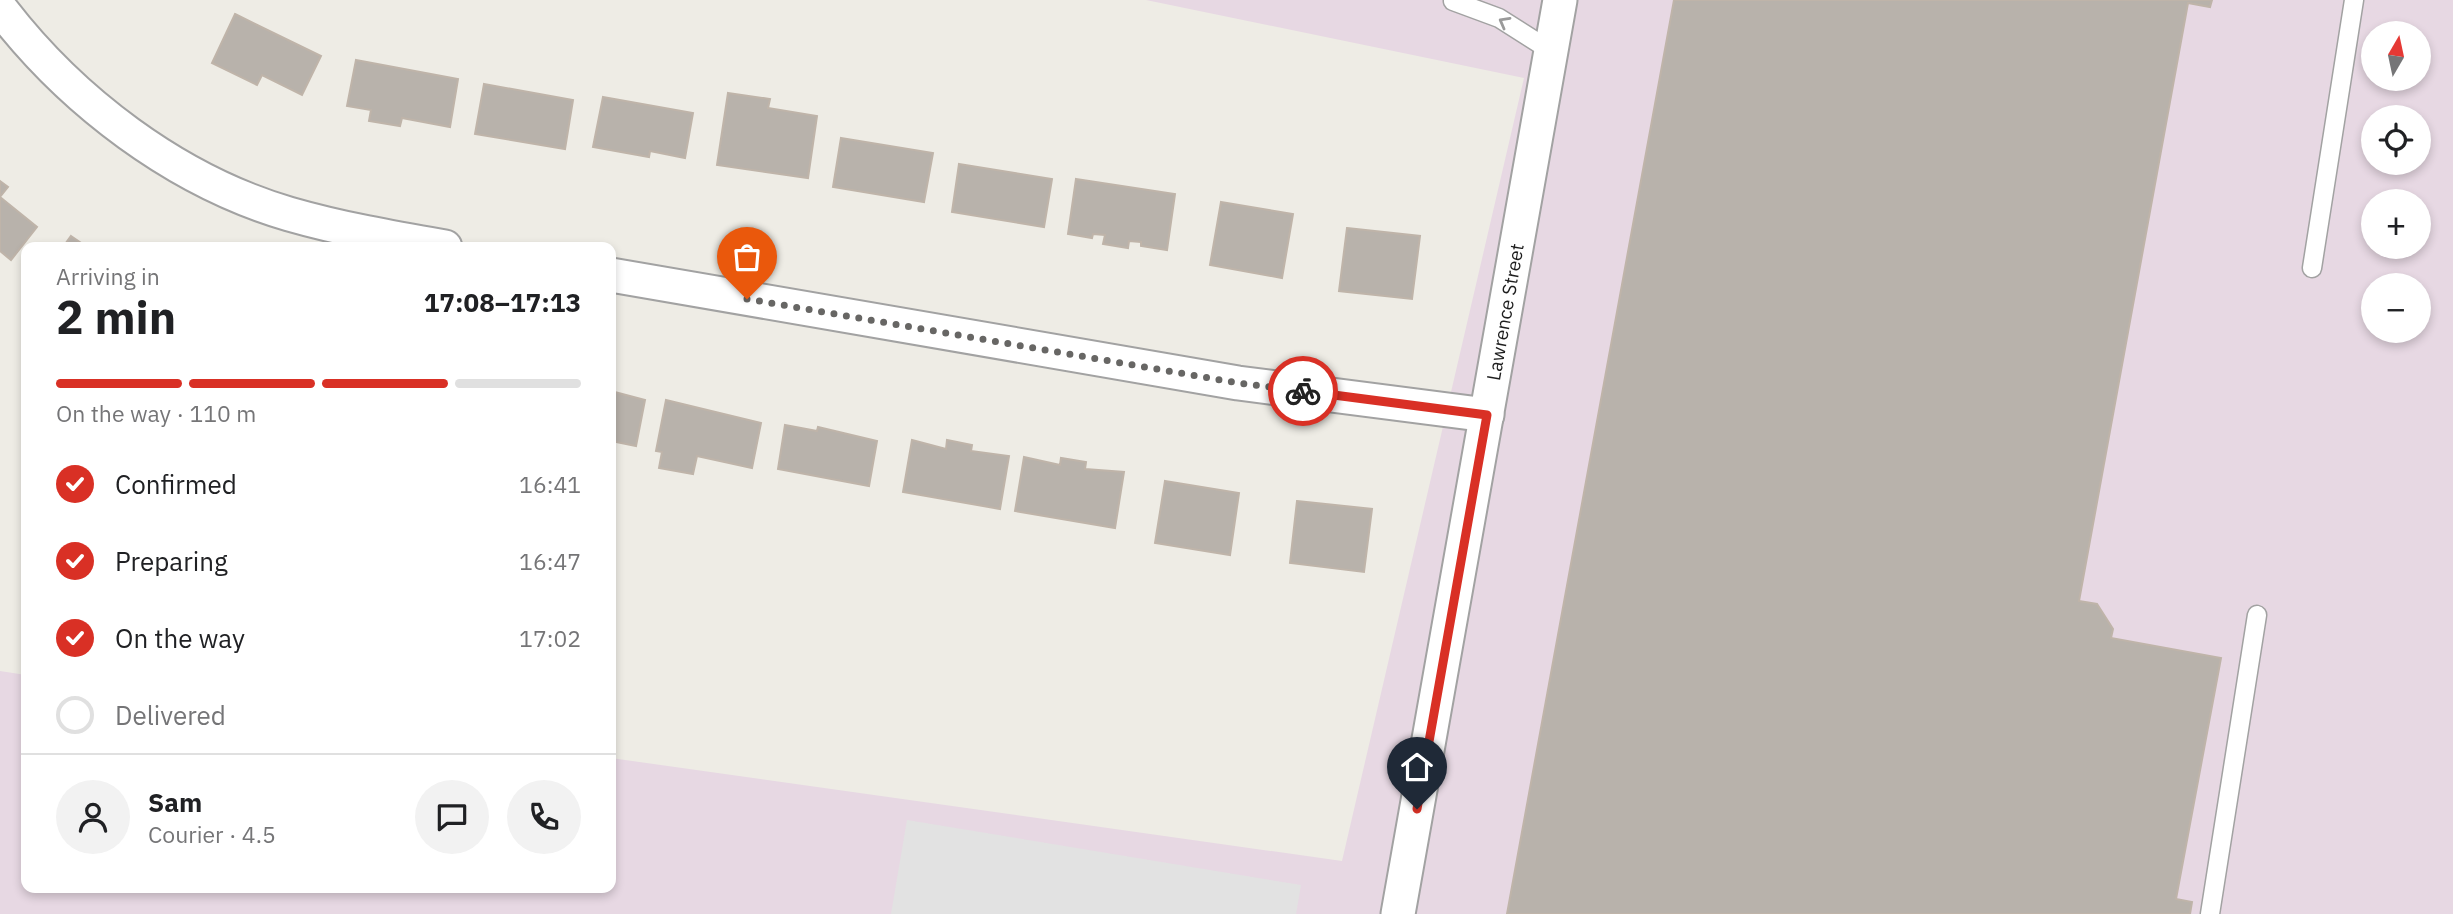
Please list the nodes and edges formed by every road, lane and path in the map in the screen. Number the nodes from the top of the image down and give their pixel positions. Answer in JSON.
{"nodes":[{"id":1,"x":1448,"y":0,"type":"edge"},
{"id":2,"x":1453,"y":0,"type":"edge"},
{"id":3,"x":1560,"y":0,"type":"edge"},
{"id":4,"x":2354,"y":0,"type":"edge"},
{"id":5,"x":0,"y":8,"type":"edge"},
{"id":6,"x":1552,"y":51,"type":"junction"},
{"id":7,"x":417,"y":242,"type":"edge"},
{"id":8,"x":2312,"y":268,"type":"dead end"},
{"id":9,"x":616,"y":276,"type":"edge"},
{"id":10,"x":1487,"y":415,"type":"junction"},
{"id":11,"x":2257,"y":615,"type":"dead end"},
{"id":12,"x":1398,"y":914,"type":"edge"},
{"id":13,"x":2210,"y":914,"type":"edge"}],
"edges":[{"from":1,"to":2,"type":"lane"},
{"from":6,"to":2,"type":"lane","one_way":true},
{"from":3,"to":6,"type":"street","name":"Lawrence Street"},
{"from":4,"to":8,"type":"lane"},
{"from":5,"to":7,"type":"street"},
{"from":6,"to":10,"type":"street","name":"Lawrence Street"},
{"from":9,"to":10,"type":"street"},
{"from":10,"to":12,"type":"street","name":"Lawrence Street"},
{"from":11,"to":13,"type":"lane"}]}
